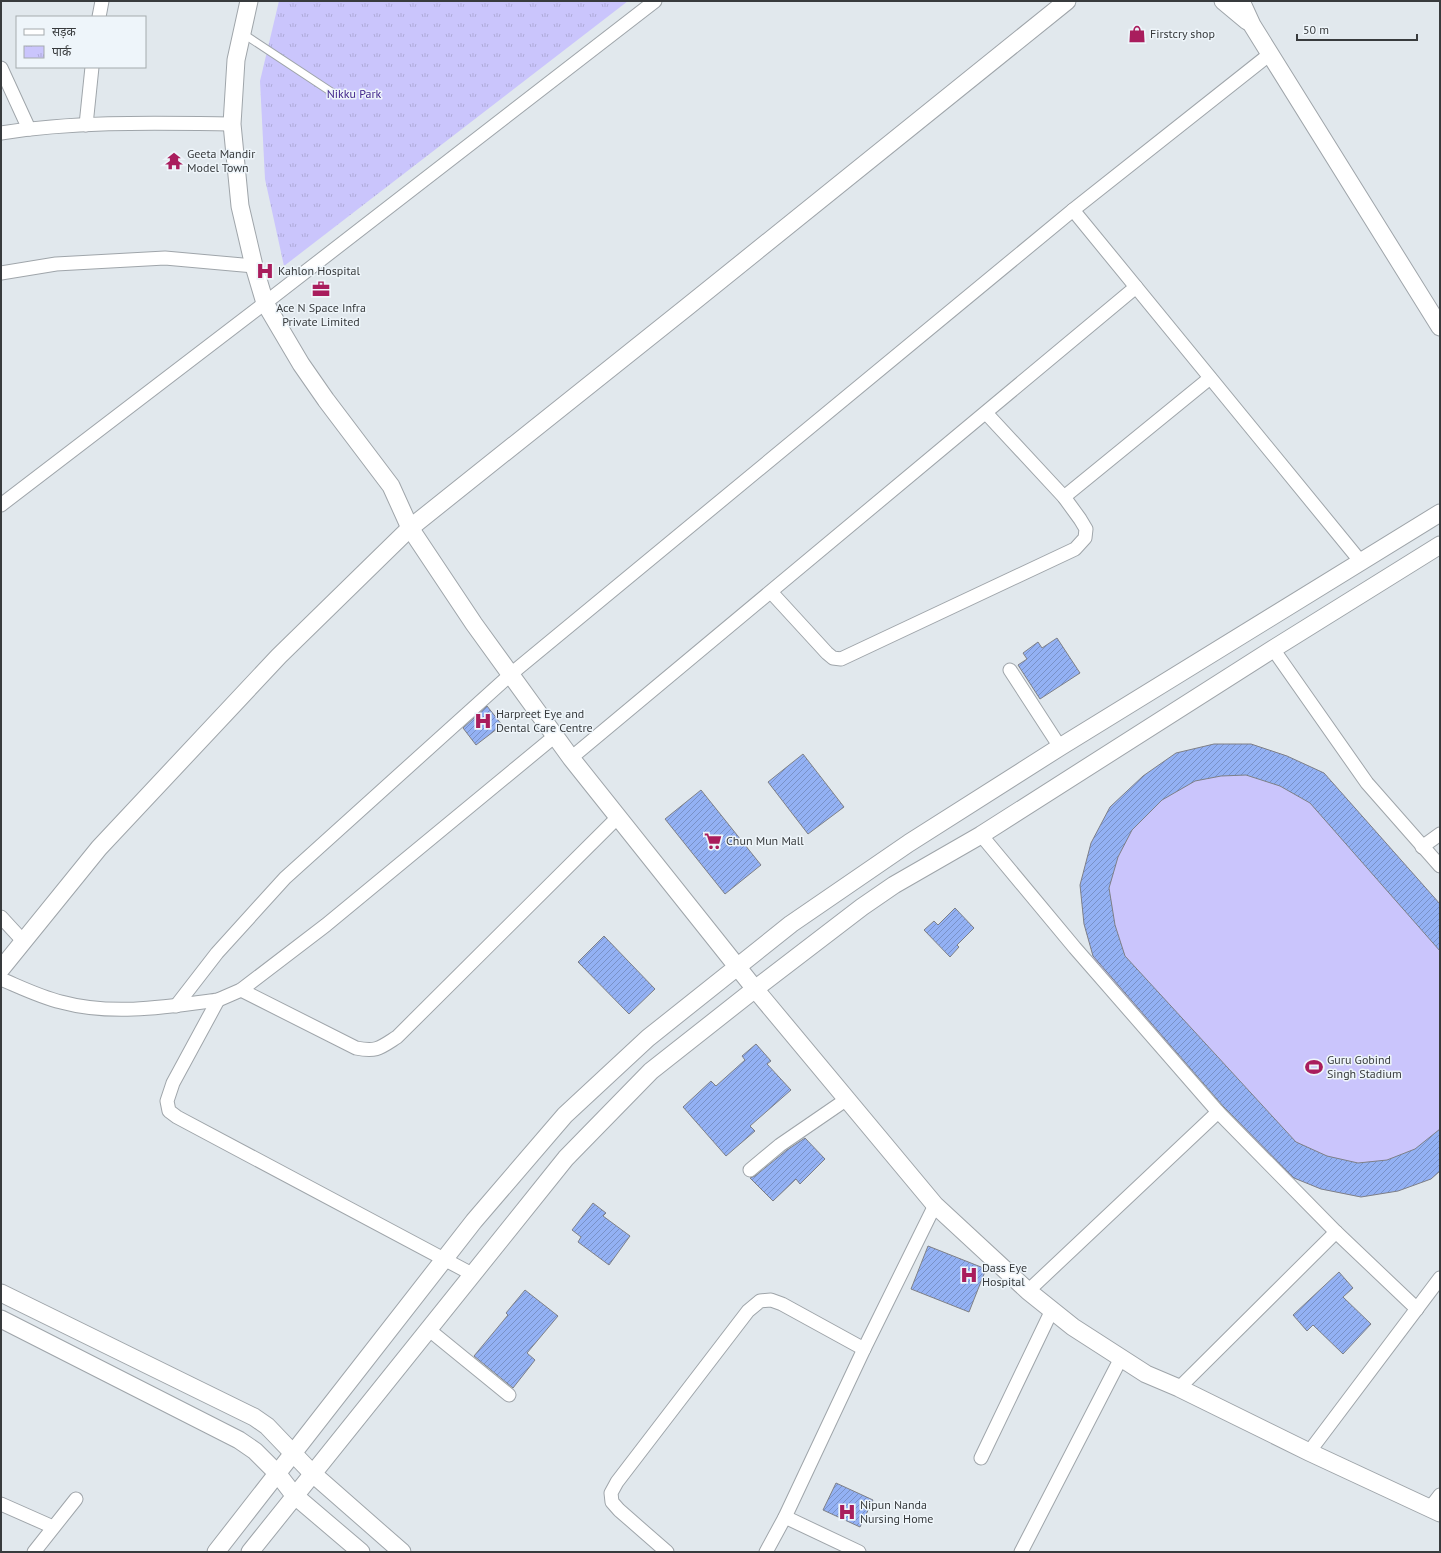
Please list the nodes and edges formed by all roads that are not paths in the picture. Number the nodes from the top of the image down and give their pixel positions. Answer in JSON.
{"nodes":[{"id":1,"x":102,"y":1,"type":"edge"},
{"id":2,"x":249,"y":1,"type":"edge"},
{"id":3,"x":655,"y":1,"type":"edge"},
{"id":4,"x":1067,"y":1,"type":"edge"},
{"id":5,"x":1223,"y":1,"type":"edge"},
{"id":6,"x":1240,"y":1,"type":"edge"},
{"id":7,"x":100,"y":16,"type":"edge"},
{"id":8,"x":1252,"y":25,"type":"junction"},
{"id":9,"x":242,"y":33,"type":"junction"},
{"id":10,"x":1270,"y":54,"type":"junction"},
{"id":11,"x":1,"y":68,"type":"edge"},
{"id":12,"x":92,"y":68,"type":"edge"},
{"id":13,"x":333,"y":93,"type":"dead end"},
{"id":14,"x":232,"y":124,"type":"junction"},
{"id":15,"x":86,"y":125,"type":"junction"},
{"id":16,"x":29,"y":129,"type":"junction"},
{"id":17,"x":1,"y":134,"type":"edge"},
{"id":18,"x":1073,"y":210,"type":"junction"},
{"id":19,"x":254,"y":266,"type":"junction"},
{"id":20,"x":1,"y":272,"type":"edge"},
{"id":21,"x":1136,"y":287,"type":"junction"},
{"id":22,"x":265,"y":303,"type":"junction"},
{"id":23,"x":1440,"y":326,"type":"edge"},
{"id":24,"x":1210,"y":378,"type":"junction"},
{"id":25,"x":986,"y":413,"type":"junction"},
{"id":26,"x":1064,"y":497,"type":"junction"},
{"id":27,"x":1,"y":505,"type":"edge"},
{"id":28,"x":1440,"y":513,"type":"edge"},
{"id":29,"x":410,"y":528,"type":"junction"},
{"id":30,"x":1440,"y":545,"type":"edge"},
{"id":31,"x":1361,"y":562,"type":"junction"},
{"id":32,"x":771,"y":592,"type":"junction"},
{"id":33,"x":1312,"y":593,"type":"junction"},
{"id":34,"x":1329,"y":614,"type":"junction"},
{"id":35,"x":1273,"y":649,"type":"junction"},
{"id":36,"x":1010,"y":670,"type":"dead end"},
{"id":37,"x":511,"y":674,"type":"junction"},
{"id":38,"x":555,"y":736,"type":"junction"},
{"id":39,"x":1060,"y":747,"type":"junction"},
{"id":40,"x":571,"y":758,"type":"junction"},
{"id":41,"x":618,"y":817,"type":"junction"},
{"id":42,"x":1440,"y":834,"type":"edge"},
{"id":43,"x":981,"y":836,"type":"junction"},
{"id":44,"x":1422,"y":847,"type":"junction"},
{"id":45,"x":1440,"y":866,"type":"edge"},
{"id":46,"x":1,"y":917,"type":"edge"},
{"id":47,"x":24,"y":942,"type":"junction"},
{"id":48,"x":737,"y":966,"type":"junction"},
{"id":49,"x":1,"y":969,"type":"edge"},
{"id":50,"x":1,"y":979,"type":"edge"},
{"id":51,"x":755,"y":989,"type":"junction"},
{"id":52,"x":241,"y":990,"type":"junction"},
{"id":53,"x":218,"y":1000,"type":"junction"},
{"id":54,"x":176,"y":1006,"type":"junction"},
{"id":55,"x":847,"y":1099,"type":"junction"},
{"id":56,"x":1218,"y":1112,"type":"junction"},
{"id":57,"x":750,"y":1170,"type":"dead end"},
{"id":58,"x":935,"y":1205,"type":"junction"},
{"id":59,"x":1336,"y":1232,"type":"junction"},
{"id":60,"x":444,"y":1260,"type":"junction"},
{"id":61,"x":472,"y":1274,"type":"junction"},
{"id":62,"x":1440,"y":1278,"type":"edge"},
{"id":63,"x":1028,"y":1291,"type":"junction"},
{"id":64,"x":1,"y":1294,"type":"edge"},
{"id":65,"x":1417,"y":1309,"type":"junction"},
{"id":66,"x":1052,"y":1310,"type":"junction"},
{"id":67,"x":1,"y":1319,"type":"edge"},
{"id":68,"x":428,"y":1329,"type":"junction"},
{"id":69,"x":864,"y":1349,"type":"junction"},
{"id":70,"x":1121,"y":1358,"type":"junction"},
{"id":71,"x":1179,"y":1388,"type":"junction"},
{"id":72,"x":509,"y":1395,"type":"dead end"},
{"id":73,"x":294,"y":1452,"type":"junction"},
{"id":74,"x":1309,"y":1452,"type":"junction"},
{"id":75,"x":981,"y":1458,"type":"dead end"},
{"id":76,"x":277,"y":1473,"type":"junction"},
{"id":77,"x":312,"y":1473,"type":"junction"},
{"id":78,"x":294,"y":1495,"type":"junction"},
{"id":79,"x":1440,"y":1495,"type":"edge"},
{"id":80,"x":76,"y":1498,"type":"dead end"},
{"id":81,"x":1,"y":1504,"type":"edge"},
{"id":82,"x":1435,"y":1511,"type":"edge"},
{"id":83,"x":785,"y":1517,"type":"junction"},
{"id":84,"x":54,"y":1527,"type":"junction"},
{"id":85,"x":34,"y":1552,"type":"edge"},
{"id":86,"x":216,"y":1552,"type":"edge"},
{"id":87,"x":250,"y":1552,"type":"edge"},
{"id":88,"x":361,"y":1552,"type":"edge"},
{"id":89,"x":402,"y":1552,"type":"edge"},
{"id":90,"x":667,"y":1552,"type":"edge"},
{"id":91,"x":766,"y":1552,"type":"edge"},
{"id":92,"x":859,"y":1552,"type":"edge"},
{"id":93,"x":1021,"y":1552,"type":"edge"}],
"edges":[{"from":1,"to":7,"type":"street"},
{"from":2,"to":9,"type":"street"},
{"from":3,"to":22,"type":"street"},
{"from":4,"to":29,"type":"street"},
{"from":5,"to":8,"type":"street"},
{"from":6,"to":8,"type":"street"},
{"from":8,"to":10,"type":"street"},
{"from":9,"to":13,"type":"lane"},
{"from":9,"to":14,"type":"street"},
{"from":10,"to":18,"type":"street"},
{"from":10,"to":23,"type":"street"},
{"from":11,"to":16,"type":"street"},
{"from":12,"to":15,"type":"street"},
{"from":14,"to":15,"type":"street"},
{"from":14,"to":19,"type":"street"},
{"from":15,"to":16,"type":"street"},
{"from":16,"to":17,"type":"street"},
{"from":18,"to":21,"type":"street"},
{"from":18,"to":37,"type":"street"},
{"from":19,"to":20,"type":"street"},
{"from":19,"to":22,"type":"street"},
{"from":21,"to":24,"type":"street"},
{"from":21,"to":25,"type":"street"},
{"from":22,"to":27,"type":"street"},
{"from":22,"to":29,"type":"street"},
{"from":24,"to":26,"type":"street"},
{"from":24,"to":31,"type":"street"},
{"from":25,"to":26,"type":"street"},
{"from":25,"to":32,"type":"street"},
{"from":26,"to":32,"type":"street"},
{"from":28,"to":31,"type":"street"},
{"from":29,"to":37,"type":"street"},
{"from":29,"to":47,"type":"street"},
{"from":30,"to":34,"type":"street"},
{"from":31,"to":33,"type":"street"},
{"from":32,"to":40,"type":"street"},
{"from":33,"to":34,"type":"street"},
{"from":33,"to":39,"type":"street"},
{"from":34,"to":35,"type":"street"},
{"from":35,"to":43,"type":"street"},
{"from":35,"to":44,"type":"street"},
{"from":36,"to":39,"type":"street"},
{"from":37,"to":38,"type":"street"},
{"from":37,"to":54,"type":"street"},
{"from":38,"to":40,"type":"street"},
{"from":38,"to":52,"type":"street"},
{"from":39,"to":48,"type":"street"},
{"from":40,"to":41,"type":"street"},
{"from":41,"to":48,"type":"street"},
{"from":41,"to":52,"type":"street"},
{"from":42,"to":44,"type":"street"},
{"from":43,"to":51,"type":"street"},
{"from":43,"to":56,"type":"street"},
{"from":44,"to":45,"type":"street"},
{"from":46,"to":47,"type":"street"},
{"from":47,"to":49,"type":"street"},
{"from":48,"to":51,"type":"street"},
{"from":48,"to":60,"type":"street"},
{"from":50,"to":54,"type":"street"},
{"from":51,"to":55,"type":"street"},
{"from":51,"to":61,"type":"street"},
{"from":52,"to":53,"type":"street"},
{"from":53,"to":54,"type":"street"},
{"from":53,"to":60,"type":"street"},
{"from":55,"to":57,"type":"street"},
{"from":55,"to":58,"type":"street"},
{"from":56,"to":59,"type":"street"},
{"from":56,"to":63,"type":"street"},
{"from":58,"to":63,"type":"street"},
{"from":58,"to":69,"type":"street"},
{"from":59,"to":65,"type":"street"},
{"from":59,"to":71,"type":"street"},
{"from":60,"to":61,"type":"street"},
{"from":60,"to":73,"type":"street"},
{"from":61,"to":68,"type":"street"},
{"from":62,"to":65,"type":"street"},
{"from":63,"to":66,"type":"street"},
{"from":64,"to":73,"type":"street"},
{"from":65,"to":74,"type":"street"},
{"from":66,"to":70,"type":"street"},
{"from":66,"to":75,"type":"street"},
{"from":67,"to":76,"type":"street"},
{"from":68,"to":72,"type":"street"},
{"from":68,"to":77,"type":"street"},
{"from":69,"to":83,"type":"street"},
{"from":69,"to":90,"type":"street"},
{"from":70,"to":71,"type":"street"},
{"from":70,"to":93,"type":"street"},
{"from":71,"to":74,"type":"street"},
{"from":73,"to":76,"type":"street"},
{"from":73,"to":77,"type":"street"},
{"from":74,"to":82,"type":"street"},
{"from":76,"to":78,"type":"street"},
{"from":76,"to":86,"type":"street"},
{"from":77,"to":78,"type":"street"},
{"from":77,"to":89,"type":"street"},
{"from":78,"to":87,"type":"street"},
{"from":78,"to":88,"type":"street"},
{"from":79,"to":82,"type":"street"},
{"from":80,"to":84,"type":"street"},
{"from":81,"to":84,"type":"street"},
{"from":83,"to":91,"type":"street"},
{"from":83,"to":92,"type":"street"},
{"from":84,"to":85,"type":"street"}]}
